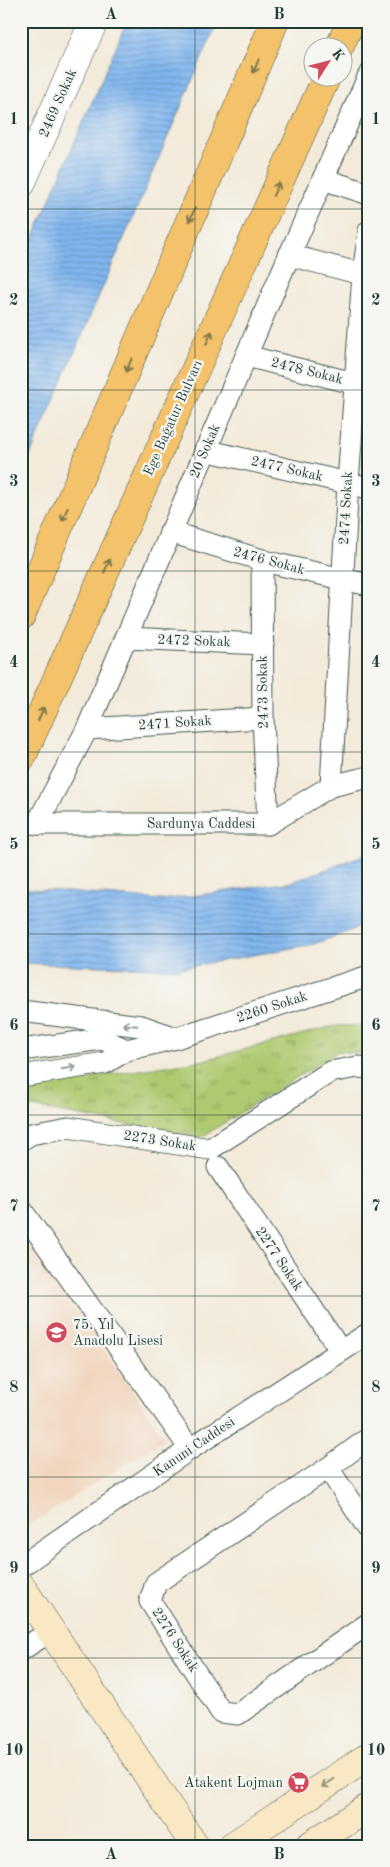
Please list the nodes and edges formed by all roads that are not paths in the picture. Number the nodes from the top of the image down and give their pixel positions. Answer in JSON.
{"nodes":[{"id":1,"x":94,"y":21,"type":"edge"},
{"id":2,"x":276,"y":21,"type":"edge"},
{"id":3,"x":351,"y":21,"type":"edge"},
{"id":4,"x":343,"y":38,"type":"edge"},
{"id":5,"x":369,"y":75,"type":"edge"},
{"id":6,"x":322,"y":88,"type":"edge"},
{"id":7,"x":323,"y":179,"type":"junction"},
{"id":8,"x":21,"y":184,"type":"edge"},
{"id":9,"x":369,"y":194,"type":"edge"},
{"id":10,"x":369,"y":231,"type":"edge"},
{"id":11,"x":289,"y":255,"type":"junction"},
{"id":12,"x":366,"y":275,"type":"edge"},
{"id":13,"x":246,"y":356,"type":"junction"},
{"id":14,"x":362,"y":386,"type":"edge"},
{"id":15,"x":205,"y":450,"type":"junction"},
{"id":16,"x":348,"y":483,"type":"junction"},
{"id":17,"x":369,"y":488,"type":"edge"},
{"id":18,"x":170,"y":532,"type":"junction"},
{"id":19,"x":262,"y":560,"type":"junction"},
{"id":20,"x":342,"y":579,"type":"junction"},
{"id":21,"x":369,"y":585,"type":"edge"},
{"id":22,"x":21,"y":616,"type":"edge"},
{"id":23,"x":126,"y":638,"type":"junction"},
{"id":24,"x":262,"y":644,"type":"junction"},
{"id":25,"x":263,"y":718,"type":"junction"},
{"id":26,"x":87,"y":729,"type":"junction"},
{"id":27,"x":21,"y":759,"type":"edge"},
{"id":28,"x":369,"y":777,"type":"edge"},
{"id":29,"x":331,"y":786,"type":"junction"},
{"id":30,"x":29,"y":822,"type":"edge"},
{"id":31,"x":268,"y":824,"type":"junction"},
{"id":32,"x":369,"y":976,"type":"edge"},
{"id":33,"x":21,"y":1011,"type":"edge"},
{"id":34,"x":176,"y":1038,"type":"junction"},
{"id":35,"x":21,"y":1050,"type":"edge"},
{"id":36,"x":126,"y":1050,"type":"junction"},
{"id":37,"x":369,"y":1068,"type":"edge"},
{"id":38,"x":21,"y":1076,"type":"edge"},
{"id":39,"x":21,"y":1140,"type":"edge"},
{"id":40,"x":218,"y":1167,"type":"dead end"},
{"id":41,"x":21,"y":1209,"type":"edge"},
{"id":42,"x":369,"y":1333,"type":"edge"},
{"id":43,"x":340,"y":1350,"type":"junction"},
{"id":44,"x":369,"y":1438,"type":"edge"},
{"id":45,"x":190,"y":1448,"type":"junction"},
{"id":46,"x":328,"y":1468,"type":"junction"},
{"id":47,"x":369,"y":1530,"type":"edge"},
{"id":48,"x":21,"y":1566,"type":"edge"},
{"id":49,"x":21,"y":1586,"type":"edge"},
{"id":50,"x":369,"y":1623,"type":"edge"},
{"id":51,"x":51,"y":1631,"type":"junction"},
{"id":52,"x":21,"y":1650,"type":"edge"},
{"id":53,"x":369,"y":1756,"type":"edge"},
{"id":54,"x":369,"y":1807,"type":"edge"},
{"id":55,"x":196,"y":1846,"type":"edge"},
{"id":56,"x":232,"y":1846,"type":"edge"},
{"id":57,"x":309,"y":1846,"type":"edge"}],
"edges":[{"from":1,"to":8,"type":"street","name":"2469 Sokak"},
{"from":2,"to":22,"type":"main road","one_way":true},
{"from":3,"to":4,"type":"main road"},
{"from":5,"to":7,"type":"street","name":"20 Sokak"},
{"from":27,"to":6,"type":"main road","name":"Ege Bağatur Bulvarı","one_way":true},
{"from":7,"to":9,"type":"street"},
{"from":7,"to":11,"type":"street","name":"20 Sokak"},
{"from":10,"to":12,"type":"street","name":"2474 Sokak"},
{"from":11,"to":12,"type":"street"},
{"from":11,"to":13,"type":"street","name":"20 Sokak"},
{"from":12,"to":14,"type":"street","name":"2474 Sokak"},
{"from":13,"to":14,"type":"street","name":"2478 Sokak"},
{"from":13,"to":15,"type":"street","name":"20 Sokak"},
{"from":14,"to":16,"type":"street","name":"2474 Sokak"},
{"from":15,"to":16,"type":"street","name":"2477 Sokak"},
{"from":15,"to":18,"type":"street","name":"20 Sokak"},
{"from":16,"to":17,"type":"street","name":"2477 Sokak"},
{"from":16,"to":20,"type":"street","name":"2474 Sokak"},
{"from":18,"to":19,"type":"street","name":"2476 Sokak"},
{"from":18,"to":23,"type":"street","name":"20 Sokak"},
{"from":19,"to":20,"type":"street","name":"2476 Sokak"},
{"from":19,"to":24,"type":"street","name":"2473 Sokak"},
{"from":20,"to":21,"type":"street","name":"2476 Sokak"},
{"from":20,"to":29,"type":"street","name":"2474 Sokak"},
{"from":23,"to":24,"type":"street","name":"2472 Sokak"},
{"from":23,"to":26,"type":"street","name":"20 Sokak"},
{"from":24,"to":25,"type":"street","name":"2473 Sokak"},
{"from":25,"to":26,"type":"street","name":"2471 Sokak"},
{"from":25,"to":31,"type":"street","name":"2473 Sokak"},
{"from":26,"to":30,"type":"street","name":"20 Sokak"},
{"from":28,"to":29,"type":"street","name":"Sardunya Caddesi"},
{"from":29,"to":31,"type":"street","name":"Sardunya Caddesi"},
{"from":30,"to":31,"type":"street","name":"Sardunya Caddesi"},
{"from":32,"to":34,"type":"street","name":"2260 Sokak"},
{"from":34,"to":33,"type":"street","one_way":true},
{"from":34,"to":36,"type":"street","name":"2260 Sokak"},
{"from":35,"to":36,"type":"street"},
{"from":38,"to":36,"type":"street","name":"2260 Sokak","one_way":true},
{"from":37,"to":39,"type":"street","name":"2273 Sokak"},
{"from":40,"to":43,"type":"street","name":"2277 Sokak"},
{"from":41,"to":45,"type":"street"},
{"from":42,"to":43,"type":"street","name":"Kanuni Caddesi"},
{"from":43,"to":45,"type":"street","name":"Kanuni Caddesi"},
{"from":44,"to":46,"type":"street","name":"2276 Sokak"},
{"from":45,"to":48,"type":"street","name":"Kanuni Caddesi"},
{"from":46,"to":47,"type":"street"},
{"from":46,"to":50,"type":"street","name":"2276 Sokak"},
{"from":49,"to":51,"type":"main road"},
{"from":51,"to":52,"type":"street"},
{"from":51,"to":55,"type":"main road"},
{"from":53,"to":56,"type":"main road","one_way":true},
{"from":54,"to":57,"type":"main road"}]}
